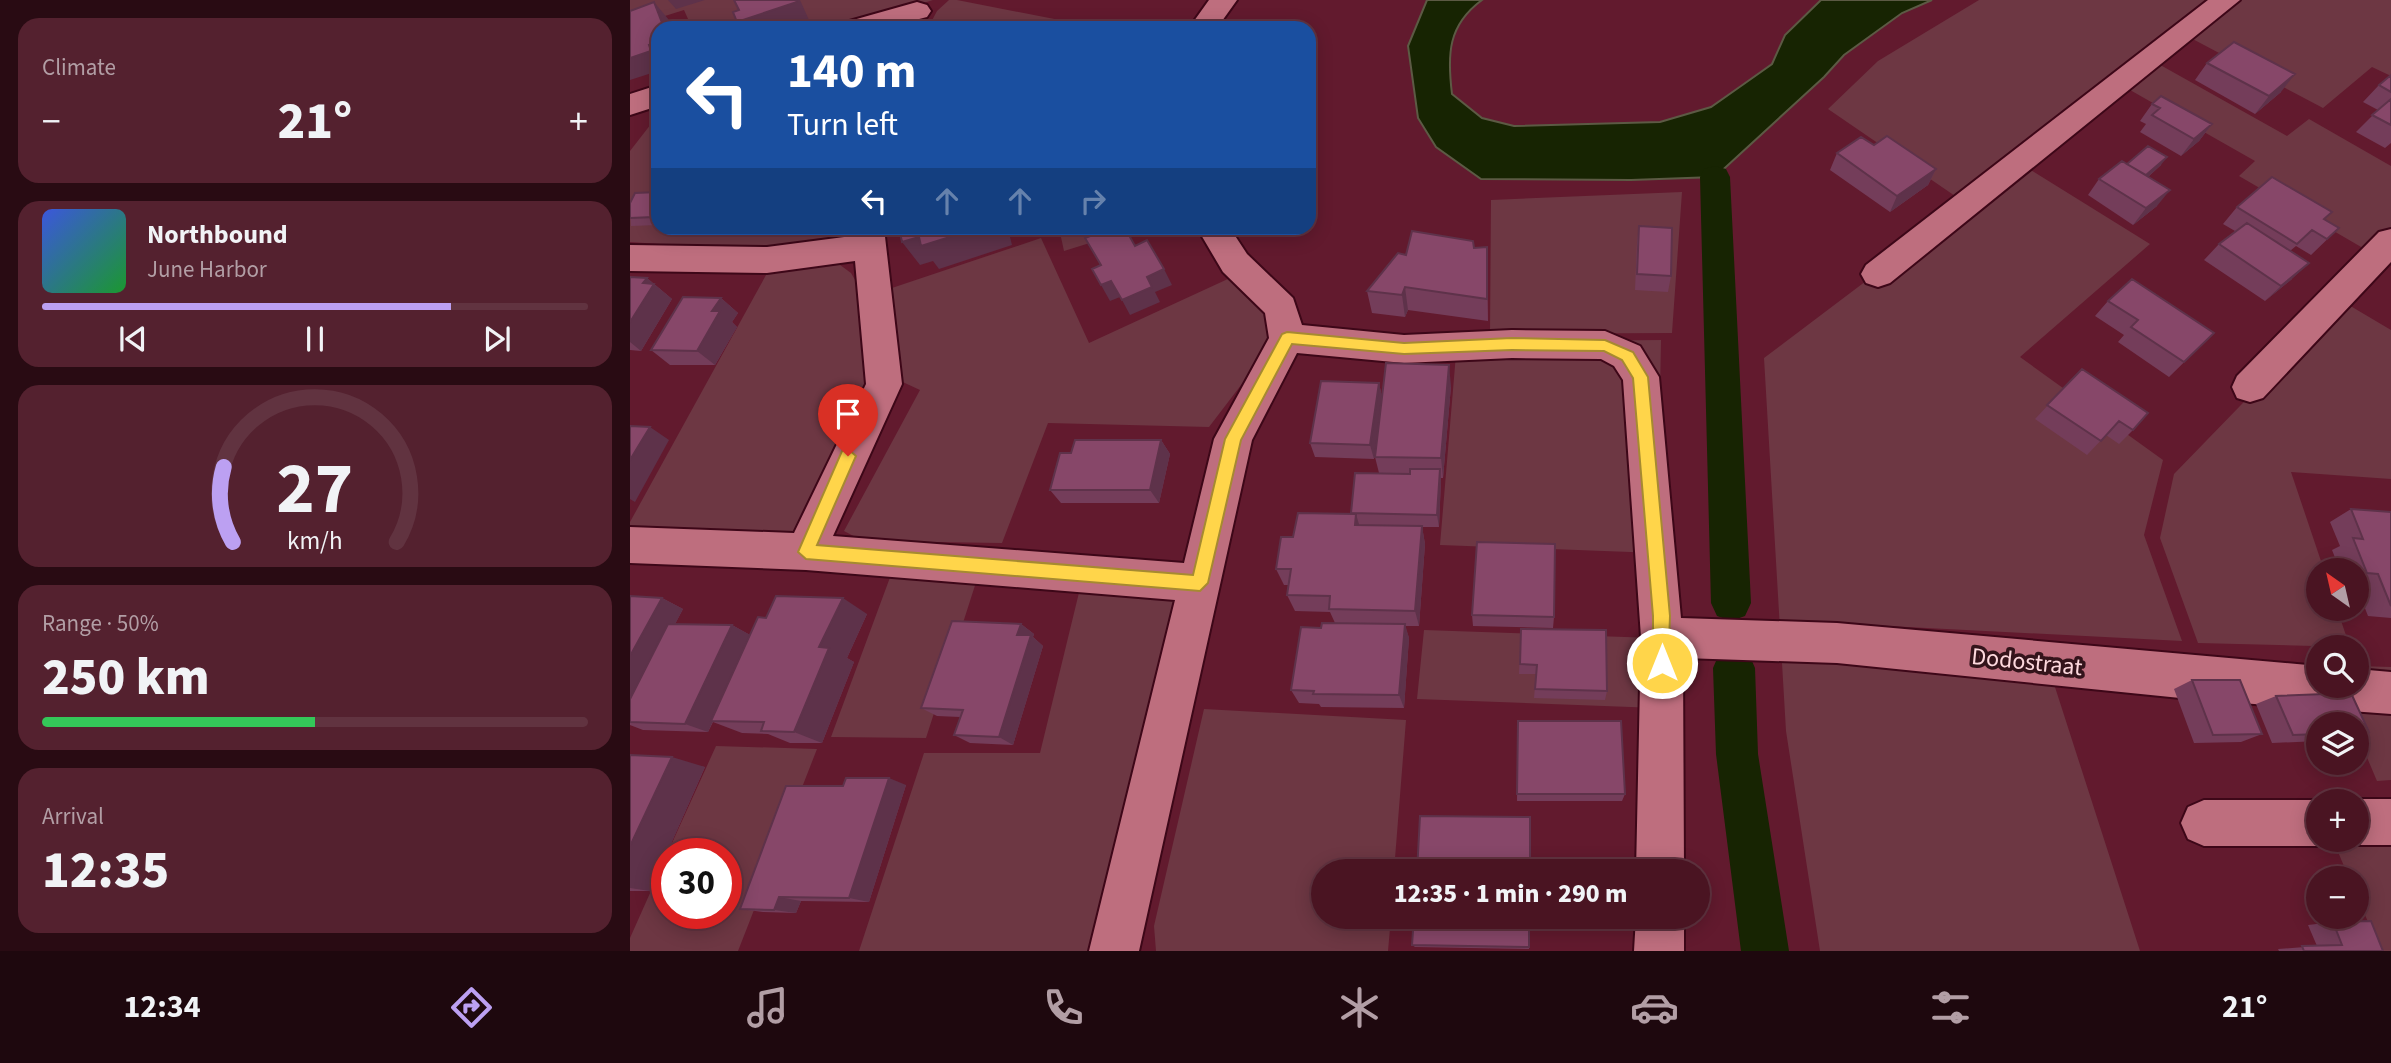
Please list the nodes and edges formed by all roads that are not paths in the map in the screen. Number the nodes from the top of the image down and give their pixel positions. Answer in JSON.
{"nodes":[{"id":1,"x":1223,"y":0,"type":"edge"},
{"id":2,"x":2226,"y":0,"type":"edge"},
{"id":3,"x":919,"y":13,"type":"edge"},
{"id":4,"x":877,"y":21,"type":"edge"},
{"id":5,"x":1208,"y":21,"type":"edge"},
{"id":6,"x":651,"y":98,"type":"edge"},
{"id":7,"x":630,"y":105,"type":"edge"},
{"id":8,"x":1217,"y":235,"type":"edge"},
{"id":9,"x":870,"y":237,"type":"edge"},
{"id":10,"x":2391,"y":241,"type":"edge"},
{"id":11,"x":630,"y":258,"type":"edge"},
{"id":12,"x":1878,"y":274,"type":"dead end"},
{"id":13,"x":1287,"y":338,"type":"junction"},
{"id":14,"x":2250,"y":387,"type":"dead end"},
{"id":15,"x":630,"y":545,"type":"edge"},
{"id":16,"x":806,"y":552,"type":"junction"},
{"id":17,"x":1200,"y":583,"type":"junction"},
{"id":18,"x":1662,"y":637,"type":"junction"},
{"id":19,"x":2391,"y":693,"type":"edge"},
{"id":20,"x":2369,"y":822,"type":"edge"},
{"id":21,"x":2391,"y":822,"type":"edge"},
{"id":22,"x":2204,"y":823,"type":"dead end"},
{"id":23,"x":2306,"y":823,"type":"edge"},
{"id":24,"x":1660,"y":859,"type":"edge"},
{"id":25,"x":1660,"y":929,"type":"edge"},
{"id":26,"x":1114,"y":951,"type":"edge"},
{"id":27,"x":1660,"y":951,"type":"edge"}],
"edges":[{"from":1,"to":5,"type":"street"},
{"from":2,"to":12,"type":"street"},
{"from":3,"to":4,"type":"street"},
{"from":6,"to":7,"type":"street"},
{"from":8,"to":13,"type":"street"},
{"from":9,"to":11,"type":"street"},
{"from":9,"to":16,"type":"street"},
{"from":10,"to":14,"type":"street"},
{"from":13,"to":17,"type":"street"},
{"from":13,"to":18,"type":"street"},
{"from":15,"to":16,"type":"street"},
{"from":16,"to":17,"type":"street"},
{"from":17,"to":26,"type":"street"},
{"from":18,"to":19,"type":"street","name":"Dodostraat"},
{"from":18,"to":24,"type":"street"},
{"from":20,"to":21,"type":"street"},
{"from":22,"to":23,"type":"street"},
{"from":25,"to":27,"type":"street"}]}
